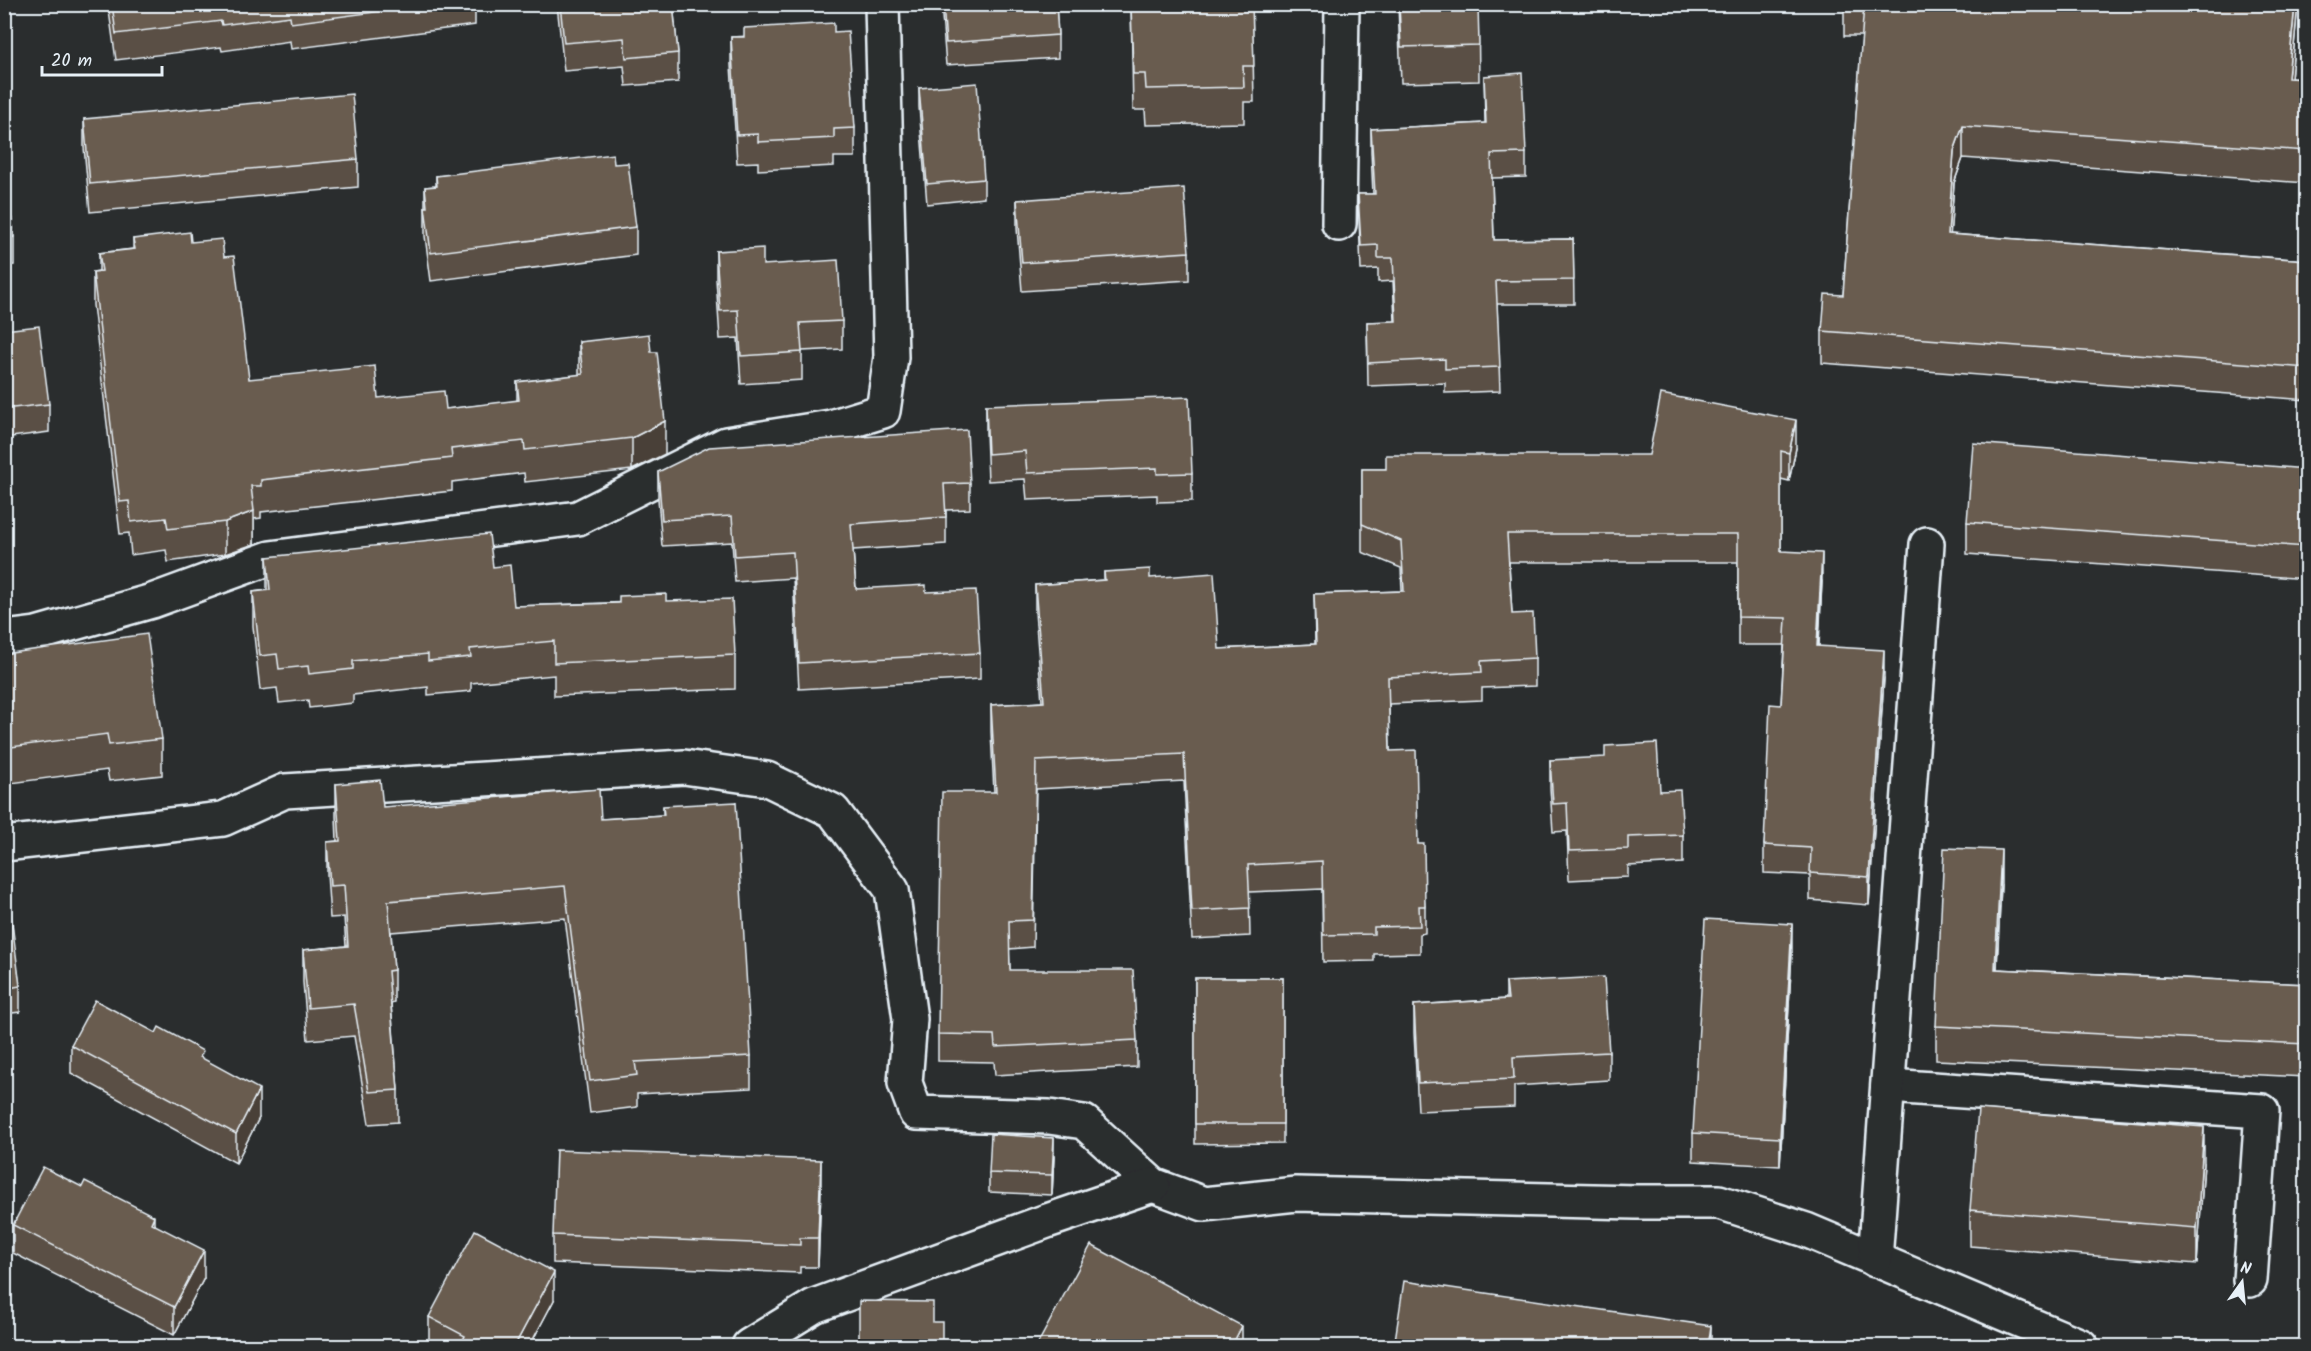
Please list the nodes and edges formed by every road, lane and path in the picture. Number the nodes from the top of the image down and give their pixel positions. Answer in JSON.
{"nodes":[{"id":1,"x":882,"y":4,"type":"edge"},
{"id":2,"x":1342,"y":4,"type":"edge"},
{"id":3,"x":1339,"y":224,"type":"dead end"},
{"id":4,"x":1927,"y":544,"type":"dead end"},
{"id":5,"x":4,"y":639,"type":"edge"},
{"id":6,"x":4,"y":844,"type":"edge"},
{"id":7,"x":1888,"y":1086,"type":"junction"},
{"id":8,"x":1153,"y":1185,"type":"junction"},
{"id":9,"x":1875,"y":1260,"type":"junction"},
{"id":10,"x":2250,"y":1280,"type":"dead end"},
{"id":11,"x":749,"y":1347,"type":"edge"},
{"id":12,"x":2081,"y":1347,"type":"edge"}],
"edges":[{"from":1,"to":5,"type":"street"},
{"from":2,"to":3,"type":"street"},
{"from":4,"to":7,"type":"street"},
{"from":6,"to":8,"type":"street"},
{"from":7,"to":9,"type":"street"},
{"from":7,"to":10,"type":"street"},
{"from":8,"to":9,"type":"street"},
{"from":8,"to":11,"type":"street"},
{"from":9,"to":12,"type":"street"}]}
